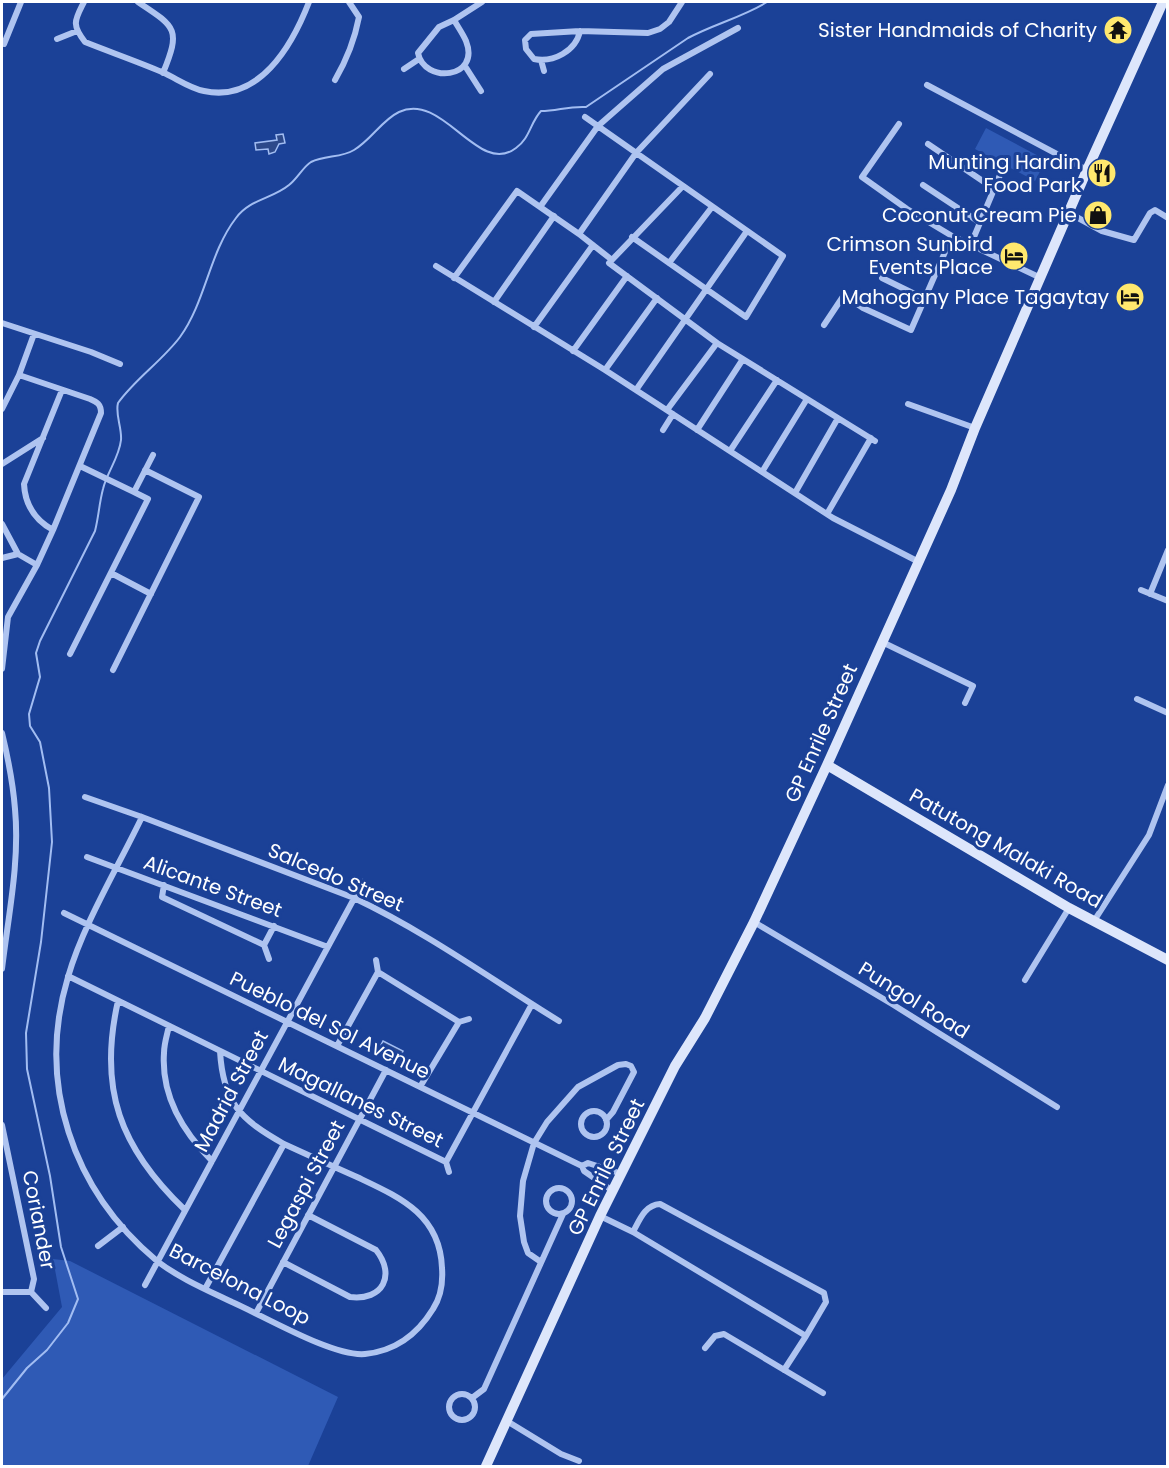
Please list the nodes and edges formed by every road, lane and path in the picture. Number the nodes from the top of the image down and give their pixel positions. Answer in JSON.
{"nodes":[{"id":1,"x":21,"y":2,"type":"edge"},
{"id":2,"x":84,"y":2,"type":"edge"},
{"id":3,"x":138,"y":2,"type":"edge"},
{"id":4,"x":309,"y":2,"type":"edge"},
{"id":5,"x":349,"y":2,"type":"edge"},
{"id":6,"x":482,"y":2,"type":"edge"},
{"id":7,"x":682,"y":2,"type":"edge"},
{"id":8,"x":1165,"y":2,"type":"edge"},
{"id":9,"x":359,"y":17,"type":"junction"},
{"id":10,"x":367,"y":17,"type":"dead end"},
{"id":11,"x":454,"y":21,"type":"junction"},
{"id":12,"x":738,"y":28,"type":"dead end"},
{"id":13,"x":77,"y":31,"type":"junction"},
{"id":14,"x":580,"y":31,"type":"junction"},
{"id":15,"x":57,"y":39,"type":"dead end"},
{"id":16,"x":4,"y":44,"type":"dead end"},
{"id":17,"x":419,"y":59,"type":"junction"},
{"id":18,"x":541,"y":60,"type":"junction"},
{"id":19,"x":465,"y":66,"type":"junction"},
{"id":20,"x":404,"y":69,"type":"dead end"},
{"id":21,"x":544,"y":71,"type":"dead end"},
{"id":22,"x":163,"y":73,"type":"junction"},
{"id":23,"x":710,"y":74,"type":"dead end"},
{"id":24,"x":335,"y":80,"type":"dead end"},
{"id":25,"x":927,"y":85,"type":"dead end"},
{"id":26,"x":481,"y":91,"type":"dead end"},
{"id":27,"x":585,"y":117,"type":"dead end"},
{"id":28,"x":899,"y":124,"type":"dead end"},
{"id":29,"x":598,"y":126,"type":"junction"},
{"id":30,"x":928,"y":144,"type":"dead end"},
{"id":31,"x":636,"y":153,"type":"junction"},
{"id":32,"x":1087,"y":170,"type":"junction"},
{"id":33,"x":1000,"y":176,"type":"dead end"},
{"id":34,"x":923,"y":185,"type":"dead end"},
{"id":35,"x":683,"y":186,"type":"junction"},
{"id":36,"x":993,"y":188,"type":"junction"},
{"id":37,"x":540,"y":207,"type":"junction"},
{"id":38,"x":712,"y":207,"type":"junction"},
{"id":39,"x":1069,"y":213,"type":"junction"},
{"id":40,"x":554,"y":216,"type":"junction"},
{"id":41,"x":1167,"y":218,"type":"edge"},
{"id":42,"x":979,"y":222,"type":"junction"},
{"id":43,"x":747,"y":231,"type":"junction"},
{"id":44,"x":579,"y":234,"type":"junction"},
{"id":45,"x":952,"y":236,"type":"junction"},
{"id":46,"x":633,"y":237,"type":"junction"},
{"id":47,"x":971,"y":244,"type":"junction"},
{"id":48,"x":593,"y":245,"type":"junction"},
{"id":49,"x":612,"y":260,"type":"junction"},
{"id":50,"x":669,"y":263,"type":"junction"},
{"id":51,"x":436,"y":266,"type":"dead end"},
{"id":52,"x":627,"y":276,"type":"junction"},
{"id":53,"x":454,"y":278,"type":"junction"},
{"id":54,"x":882,"y":278,"type":"dead end"},
{"id":55,"x":1041,"y":278,"type":"junction"},
{"id":56,"x":707,"y":290,"type":"junction"},
{"id":57,"x":657,"y":298,"type":"junction"},
{"id":58,"x":925,"y":299,"type":"junction"},
{"id":59,"x":494,"y":302,"type":"junction"},
{"id":60,"x":686,"y":320,"type":"junction"},
{"id":61,"x":2,"y":323,"type":"edge"},
{"id":62,"x":824,"y":325,"type":"dead end"},
{"id":63,"x":534,"y":327,"type":"junction"},
{"id":64,"x":34,"y":334,"type":"junction"},
{"id":65,"x":717,"y":343,"type":"junction"},
{"id":66,"x":573,"y":351,"type":"junction"},
{"id":67,"x":743,"y":359,"type":"junction"},
{"id":68,"x":120,"y":364,"type":"dead end"},
{"id":69,"x":605,"y":370,"type":"junction"},
{"id":70,"x":19,"y":375,"type":"junction"},
{"id":71,"x":777,"y":380,"type":"junction"},
{"id":72,"x":62,"y":390,"type":"junction"},
{"id":73,"x":636,"y":390,"type":"junction"},
{"id":74,"x":807,"y":399,"type":"junction"},
{"id":75,"x":909,"y":404,"type":"dead end"},
{"id":76,"x":2,"y":409,"type":"edge"},
{"id":77,"x":670,"y":412,"type":"junction"},
{"id":78,"x":838,"y":418,"type":"junction"},
{"id":79,"x":975,"y":428,"type":"junction"},
{"id":80,"x":663,"y":430,"type":"dead end"},
{"id":81,"x":697,"y":430,"type":"junction"},
{"id":82,"x":44,"y":437,"type":"junction"},
{"id":83,"x":730,"y":451,"type":"junction"},
{"id":84,"x":153,"y":455,"type":"dead end"},
{"id":85,"x":2,"y":464,"type":"edge"},
{"id":86,"x":80,"y":466,"type":"junction"},
{"id":87,"x":145,"y":470,"type":"junction"},
{"id":88,"x":762,"y":472,"type":"junction"},
{"id":89,"x":134,"y":492,"type":"junction"},
{"id":90,"x":795,"y":493,"type":"junction"},
{"id":91,"x":827,"y":514,"type":"junction"},
{"id":92,"x":2,"y":524,"type":"edge"},
{"id":93,"x":53,"y":530,"type":"junction"},
{"id":94,"x":1167,"y":550,"type":"edge"},
{"id":95,"x":18,"y":554,"type":"junction"},
{"id":96,"x":2,"y":558,"type":"edge"},
{"id":97,"x":918,"y":562,"type":"junction"},
{"id":98,"x":37,"y":565,"type":"junction"},
{"id":99,"x":111,"y":573,"type":"junction"},
{"id":100,"x":1142,"y":590,"type":"dead end"},
{"id":101,"x":151,"y":594,"type":"junction"},
{"id":102,"x":1150,"y":594,"type":"junction"},
{"id":103,"x":1167,"y":601,"type":"edge"},
{"id":104,"x":5,"y":616,"type":"edge"},
{"id":105,"x":882,"y":642,"type":"junction"},
{"id":106,"x":70,"y":654,"type":"dead end"},
{"id":107,"x":2,"y":669,"type":"edge"},
{"id":108,"x":112,"y":670,"type":"dead end"},
{"id":109,"x":1137,"y":699,"type":"dead end"},
{"id":110,"x":965,"y":704,"type":"dead end"},
{"id":111,"x":1167,"y":713,"type":"edge"},
{"id":112,"x":2,"y":733,"type":"edge"},
{"id":113,"x":5,"y":756,"type":"edge"},
{"id":114,"x":827,"y":765,"type":"junction"},
{"id":115,"x":1167,"y":785,"type":"edge"},
{"id":116,"x":85,"y":797,"type":"dead end"},
{"id":117,"x":142,"y":817,"type":"junction"},
{"id":118,"x":87,"y":857,"type":"dead end"},
{"id":119,"x":118,"y":868,"type":"junction"},
{"id":120,"x":363,"y":882,"type":"dead end"},
{"id":121,"x":164,"y":885,"type":"junction"},
{"id":122,"x":354,"y":898,"type":"junction"},
{"id":123,"x":1069,"y":908,"type":"junction"},
{"id":124,"x":64,"y":913,"type":"dead end"},
{"id":125,"x":1094,"y":921,"type":"junction"},
{"id":126,"x":754,"y":922,"type":"junction"},
{"id":127,"x":89,"y":925,"type":"junction"},
{"id":128,"x":274,"y":926,"type":"junction"},
{"id":129,"x":264,"y":945,"type":"junction"},
{"id":130,"x":328,"y":947,"type":"junction"},
{"id":131,"x":269,"y":959,"type":"dead end"},
{"id":132,"x":376,"y":960,"type":"dead end"},
{"id":133,"x":1167,"y":960,"type":"edge"},
{"id":134,"x":2,"y":969,"type":"edge"},
{"id":135,"x":378,"y":972,"type":"junction"},
{"id":136,"x":68,"y":976,"type":"junction"},
{"id":137,"x":1025,"y":980,"type":"dead end"},
{"id":138,"x":118,"y":1001,"type":"junction"},
{"id":139,"x":532,"y":1004,"type":"junction"},
{"id":140,"x":470,"y":1019,"type":"dead end"},
{"id":141,"x":559,"y":1021,"type":"dead end"},
{"id":142,"x":287,"y":1022,"type":"junction"},
{"id":143,"x":459,"y":1022,"type":"junction"},
{"id":144,"x":169,"y":1026,"type":"junction"},
{"id":145,"x":337,"y":1046,"type":"junction"},
{"id":146,"x":220,"y":1051,"type":"junction"},
{"id":147,"x":386,"y":1070,"type":"junction"},
{"id":148,"x":260,"y":1071,"type":"junction"},
{"id":149,"x":420,"y":1087,"type":"junction"},
{"id":150,"x":1057,"y":1107,"type":"dead end"},
{"id":151,"x":472,"y":1112,"type":"junction"},
{"id":152,"x":238,"y":1113,"type":"junction"},
{"id":153,"x":360,"y":1119,"type":"junction"},
{"id":154,"x":606,"y":1120,"type":"junction"},
{"id":155,"x":2,"y":1125,"type":"edge"},
{"id":156,"x":284,"y":1143,"type":"junction"},
{"id":157,"x":534,"y":1143,"type":"junction"},
{"id":158,"x":212,"y":1161,"type":"junction"},
{"id":159,"x":446,"y":1162,"type":"junction"},
{"id":160,"x":582,"y":1166,"type":"junction"},
{"id":161,"x":334,"y":1167,"type":"junction"},
{"id":162,"x":449,"y":1172,"type":"dead end"},
{"id":163,"x":622,"y":1174,"type":"junction"},
{"id":164,"x":614,"y":1191,"type":"junction"},
{"id":165,"x":185,"y":1210,"type":"junction"},
{"id":166,"x":563,"y":1214,"type":"junction"},
{"id":167,"x":308,"y":1215,"type":"junction"},
{"id":168,"x":600,"y":1216,"type":"junction"},
{"id":169,"x":123,"y":1227,"type":"junction"},
{"id":170,"x":633,"y":1232,"type":"junction"},
{"id":171,"x":98,"y":1246,"type":"dead end"},
{"id":172,"x":158,"y":1261,"type":"junction"},
{"id":173,"x":283,"y":1262,"type":"junction"},
{"id":174,"x":541,"y":1262,"type":"junction"},
{"id":175,"x":145,"y":1285,"type":"dead end"},
{"id":176,"x":206,"y":1289,"type":"junction"},
{"id":177,"x":2,"y":1292,"type":"edge"},
{"id":178,"x":31,"y":1292,"type":"junction"},
{"id":179,"x":46,"y":1308,"type":"dead end"},
{"id":180,"x":256,"y":1313,"type":"junction"},
{"id":181,"x":806,"y":1336,"type":"junction"},
{"id":182,"x":705,"y":1348,"type":"dead end"},
{"id":183,"x":784,"y":1370,"type":"junction"},
{"id":184,"x":823,"y":1393,"type":"dead end"},
{"id":185,"x":472,"y":1398,"type":"junction"},
{"id":186,"x":507,"y":1421,"type":"junction"},
{"id":187,"x":579,"y":1461,"type":"dead end"},
{"id":188,"x":486,"y":1467,"type":"edge"}],
"edges":[{"from":1,"to":16,"type":"street"},
{"from":2,"to":13,"type":"street"},
{"from":3,"to":22,"type":"street"},
{"from":4,"to":22,"type":"street"},
{"from":5,"to":9,"type":"street"},
{"from":6,"to":11,"type":"street"},
{"from":7,"to":14,"type":"street"},
{"from":8,"to":32,"type":"street","name":"GP Enrile Street"},
{"from":9,"to":10,"type":"street"},
{"from":9,"to":24,"type":"street"},
{"from":11,"to":17,"type":"street"},
{"from":11,"to":19,"type":"street"},
{"from":12,"to":29,"type":"street"},
{"from":13,"to":15,"type":"street"},
{"from":13,"to":22,"type":"street"},
{"from":14,"to":18,"type":"street"},
{"from":14,"to":18,"type":"street"},
{"from":17,"to":19,"type":"street"},
{"from":17,"to":20,"type":"street"},
{"from":18,"to":21,"type":"street"},
{"from":19,"to":26,"type":"street"},
{"from":23,"to":31,"type":"street"},
{"from":25,"to":32,"type":"street"},
{"from":27,"to":29,"type":"street"},
{"from":28,"to":45,"type":"street"},
{"from":29,"to":31,"type":"street"},
{"from":29,"to":37,"type":"street"},
{"from":30,"to":36,"type":"street"},
{"from":31,"to":35,"type":"street"},
{"from":31,"to":44,"type":"street"},
{"from":32,"to":39,"type":"street","name":"GP Enrile Street"},
{"from":33,"to":36,"type":"street"},
{"from":34,"to":42,"type":"street"},
{"from":35,"to":38,"type":"street"},
{"from":35,"to":46,"type":"street"},
{"from":36,"to":42,"type":"street"},
{"from":37,"to":40,"type":"street"},
{"from":37,"to":53,"type":"street"},
{"from":38,"to":43,"type":"street"},
{"from":38,"to":50,"type":"street"},
{"from":39,"to":41,"type":"street"},
{"from":39,"to":55,"type":"street","name":"GP Enrile Street"},
{"from":40,"to":44,"type":"street"},
{"from":40,"to":59,"type":"street"},
{"from":42,"to":47,"type":"street"},
{"from":43,"to":56,"type":"street"},
{"from":43,"to":56,"type":"street"},
{"from":44,"to":48,"type":"street"},
{"from":45,"to":47,"type":"street"},
{"from":45,"to":58,"type":"street"},
{"from":46,"to":49,"type":"street"},
{"from":46,"to":50,"type":"street"},
{"from":47,"to":55,"type":"street"},
{"from":48,"to":49,"type":"street"},
{"from":48,"to":63,"type":"street"},
{"from":49,"to":52,"type":"street"},
{"from":50,"to":56,"type":"street"},
{"from":51,"to":53,"type":"street"},
{"from":52,"to":57,"type":"street"},
{"from":52,"to":66,"type":"street"},
{"from":53,"to":59,"type":"street"},
{"from":54,"to":58,"type":"street"},
{"from":55,"to":79,"type":"street","name":"GP Enrile Street"},
{"from":56,"to":60,"type":"street"},
{"from":57,"to":60,"type":"street"},
{"from":57,"to":69,"type":"street"},
{"from":58,"to":62,"type":"street"},
{"from":59,"to":63,"type":"street"},
{"from":60,"to":65,"type":"street"},
{"from":60,"to":73,"type":"street"},
{"from":61,"to":64,"type":"street"},
{"from":63,"to":66,"type":"street"},
{"from":64,"to":68,"type":"street"},
{"from":64,"to":70,"type":"street"},
{"from":65,"to":67,"type":"street"},
{"from":65,"to":77,"type":"street"},
{"from":66,"to":69,"type":"street"},
{"from":67,"to":71,"type":"street"},
{"from":67,"to":81,"type":"street"},
{"from":69,"to":73,"type":"street"},
{"from":70,"to":72,"type":"street"},
{"from":70,"to":76,"type":"street"},
{"from":71,"to":74,"type":"street"},
{"from":71,"to":83,"type":"street"},
{"from":72,"to":82,"type":"street"},
{"from":72,"to":86,"type":"street"},
{"from":73,"to":77,"type":"street"},
{"from":74,"to":78,"type":"street"},
{"from":74,"to":88,"type":"street"},
{"from":75,"to":79,"type":"street"},
{"from":77,"to":80,"type":"street"},
{"from":77,"to":81,"type":"street"},
{"from":78,"to":90,"type":"street"},
{"from":78,"to":91,"type":"street"},
{"from":79,"to":97,"type":"street","name":"GP Enrile Street"},
{"from":81,"to":83,"type":"street"},
{"from":82,"to":85,"type":"street"},
{"from":82,"to":93,"type":"street"},
{"from":83,"to":88,"type":"street"},
{"from":84,"to":87,"type":"street"},
{"from":86,"to":89,"type":"street"},
{"from":86,"to":93,"type":"street"},
{"from":87,"to":89,"type":"street"},
{"from":87,"to":101,"type":"street"},
{"from":88,"to":90,"type":"street"},
{"from":89,"to":99,"type":"street"},
{"from":90,"to":91,"type":"street"},
{"from":91,"to":97,"type":"street"},
{"from":92,"to":95,"type":"street"},
{"from":93,"to":98,"type":"street"},
{"from":94,"to":102,"type":"street"},
{"from":95,"to":96,"type":"street"},
{"from":95,"to":98,"type":"street"},
{"from":97,"to":105,"type":"street","name":"GP Enrile Street"},
{"from":98,"to":104,"type":"street"},
{"from":99,"to":101,"type":"street"},
{"from":99,"to":106,"type":"street"},
{"from":100,"to":102,"type":"street"},
{"from":101,"to":108,"type":"street"},
{"from":102,"to":103,"type":"street"},
{"from":104,"to":107,"type":"street"},
{"from":105,"to":110,"type":"street"},
{"from":105,"to":114,"type":"street","name":"GP Enrile Street"},
{"from":109,"to":111,"type":"street"},
{"from":112,"to":113,"type":"street"},
{"from":113,"to":134,"type":"street"},
{"from":114,"to":123,"type":"street","name":"Patutong Malaki Road"},
{"from":114,"to":126,"type":"street","name":"GP Enrile Street"},
{"from":115,"to":125,"type":"street"},
{"from":116,"to":117,"type":"street","name":"Salcedo Street"},
{"from":117,"to":119,"type":"street","name":"Barcelona Loop"},
{"from":117,"to":122,"type":"street","name":"Salcedo Street"},
{"from":118,"to":119,"type":"street","name":"Alicante Street"},
{"from":119,"to":121,"type":"street","name":"Alicante Street"},
{"from":119,"to":127,"type":"street","name":"Barcelona Loop"},
{"from":120,"to":122,"type":"street","name":"Madrid Street"},
{"from":121,"to":128,"type":"street","name":"Alicante Street"},
{"from":121,"to":129,"type":"street"},
{"from":122,"to":130,"type":"street","name":"Madrid Street"},
{"from":122,"to":139,"type":"street","name":"Salcedo Street"},
{"from":123,"to":125,"type":"street","name":"Patutong Malaki Road"},
{"from":123,"to":137,"type":"street"},
{"from":124,"to":127,"type":"street","name":"Pueblo del Sol Avenue"},
{"from":125,"to":133,"type":"street","name":"Patutong Malaki Road"},
{"from":126,"to":150,"type":"street","name":"Pungol Road"},
{"from":126,"to":163,"type":"street","name":"GP Enrile Street"},
{"from":127,"to":136,"type":"street","name":"Barcelona Loop"},
{"from":127,"to":142,"type":"street","name":"Pueblo del Sol Avenue"},
{"from":128,"to":129,"type":"street"},
{"from":128,"to":130,"type":"street","name":"Alicante Street"},
{"from":129,"to":131,"type":"street"},
{"from":130,"to":142,"type":"street","name":"Madrid Street"},
{"from":132,"to":135,"type":"street"},
{"from":135,"to":143,"type":"street"},
{"from":135,"to":145,"type":"street"},
{"from":136,"to":138,"type":"street","name":"Magallanes Street"},
{"from":136,"to":169,"type":"street","name":"Barcelona Loop"},
{"from":138,"to":144,"type":"street","name":"Magallanes Street"},
{"from":138,"to":165,"type":"street"},
{"from":139,"to":141,"type":"street","name":"Salcedo Street"},
{"from":139,"to":151,"type":"street"},
{"from":140,"to":143,"type":"street"},
{"from":142,"to":145,"type":"street","name":"Pueblo del Sol Avenue"},
{"from":142,"to":148,"type":"street","name":"Madrid Street"},
{"from":143,"to":149,"type":"street"},
{"from":144,"to":146,"type":"street","name":"Magallanes Street"},
{"from":144,"to":158,"type":"street"},
{"from":145,"to":147,"type":"street","name":"Pueblo del Sol Avenue"},
{"from":146,"to":148,"type":"street","name":"Magallanes Street"},
{"from":146,"to":152,"type":"street"},
{"from":147,"to":149,"type":"street","name":"Pueblo del Sol Avenue"},
{"from":147,"to":153,"type":"street","name":"Legaspi Street"},
{"from":148,"to":152,"type":"street","name":"Madrid Street"},
{"from":148,"to":153,"type":"street","name":"Magallanes Street"},
{"from":149,"to":151,"type":"street","name":"Pueblo del Sol Avenue"},
{"from":151,"to":157,"type":"street","name":"Pueblo del Sol Avenue"},
{"from":151,"to":159,"type":"street"},
{"from":152,"to":156,"type":"street","name":"Barcelona Loop"},
{"from":152,"to":158,"type":"street","name":"Madrid Street"},
{"from":153,"to":159,"type":"street","name":"Magallanes Street"},
{"from":153,"to":161,"type":"street","name":"Legaspi Street"},
{"from":154,"to":154,"type":"street"},
{"from":154,"to":157,"type":"street"},
{"from":155,"to":178,"type":"street","name":"Coriander"},
{"from":156,"to":161,"type":"street","name":"Barcelona Loop"},
{"from":156,"to":176,"type":"street"},
{"from":157,"to":160,"type":"street","name":"Pueblo del Sol Avenue"},
{"from":157,"to":174,"type":"street"},
{"from":158,"to":165,"type":"street","name":"Madrid Street"},
{"from":159,"to":162,"type":"street"},
{"from":160,"to":163,"type":"street","name":"Pueblo del Sol Avenue"},
{"from":160,"to":164,"type":"street","name":"Pueblo del Sol Avenue"},
{"from":161,"to":167,"type":"street","name":"Legaspi Street"},
{"from":161,"to":180,"type":"street","name":"Barcelona Loop"},
{"from":163,"to":164,"type":"street","name":"GP Enrile Street"},
{"from":164,"to":168,"type":"street","name":"GP Enrile Street"},
{"from":165,"to":172,"type":"street","name":"Madrid Street"},
{"from":166,"to":166,"type":"street"},
{"from":166,"to":174,"type":"street"},
{"from":167,"to":173,"type":"street","name":"Legaspi Street"},
{"from":167,"to":173,"type":"street"},
{"from":168,"to":170,"type":"street"},
{"from":168,"to":186,"type":"street","name":"GP Enrile Street"},
{"from":169,"to":171,"type":"street"},
{"from":169,"to":172,"type":"street","name":"Barcelona Loop"},
{"from":170,"to":181,"type":"street"},
{"from":170,"to":181,"type":"street"},
{"from":172,"to":175,"type":"street","name":"Madrid Street"},
{"from":172,"to":176,"type":"street","name":"Barcelona Loop"},
{"from":173,"to":180,"type":"street","name":"Legaspi Street"},
{"from":174,"to":185,"type":"street"},
{"from":176,"to":180,"type":"street","name":"Barcelona Loop"},
{"from":177,"to":178,"type":"street","name":"Coriander"},
{"from":178,"to":179,"type":"street"},
{"from":181,"to":183,"type":"street"},
{"from":182,"to":183,"type":"street"},
{"from":183,"to":184,"type":"street"},
{"from":185,"to":185,"type":"street"},
{"from":186,"to":187,"type":"street"},
{"from":186,"to":188,"type":"street","name":"GP Enrile Street"}]}
